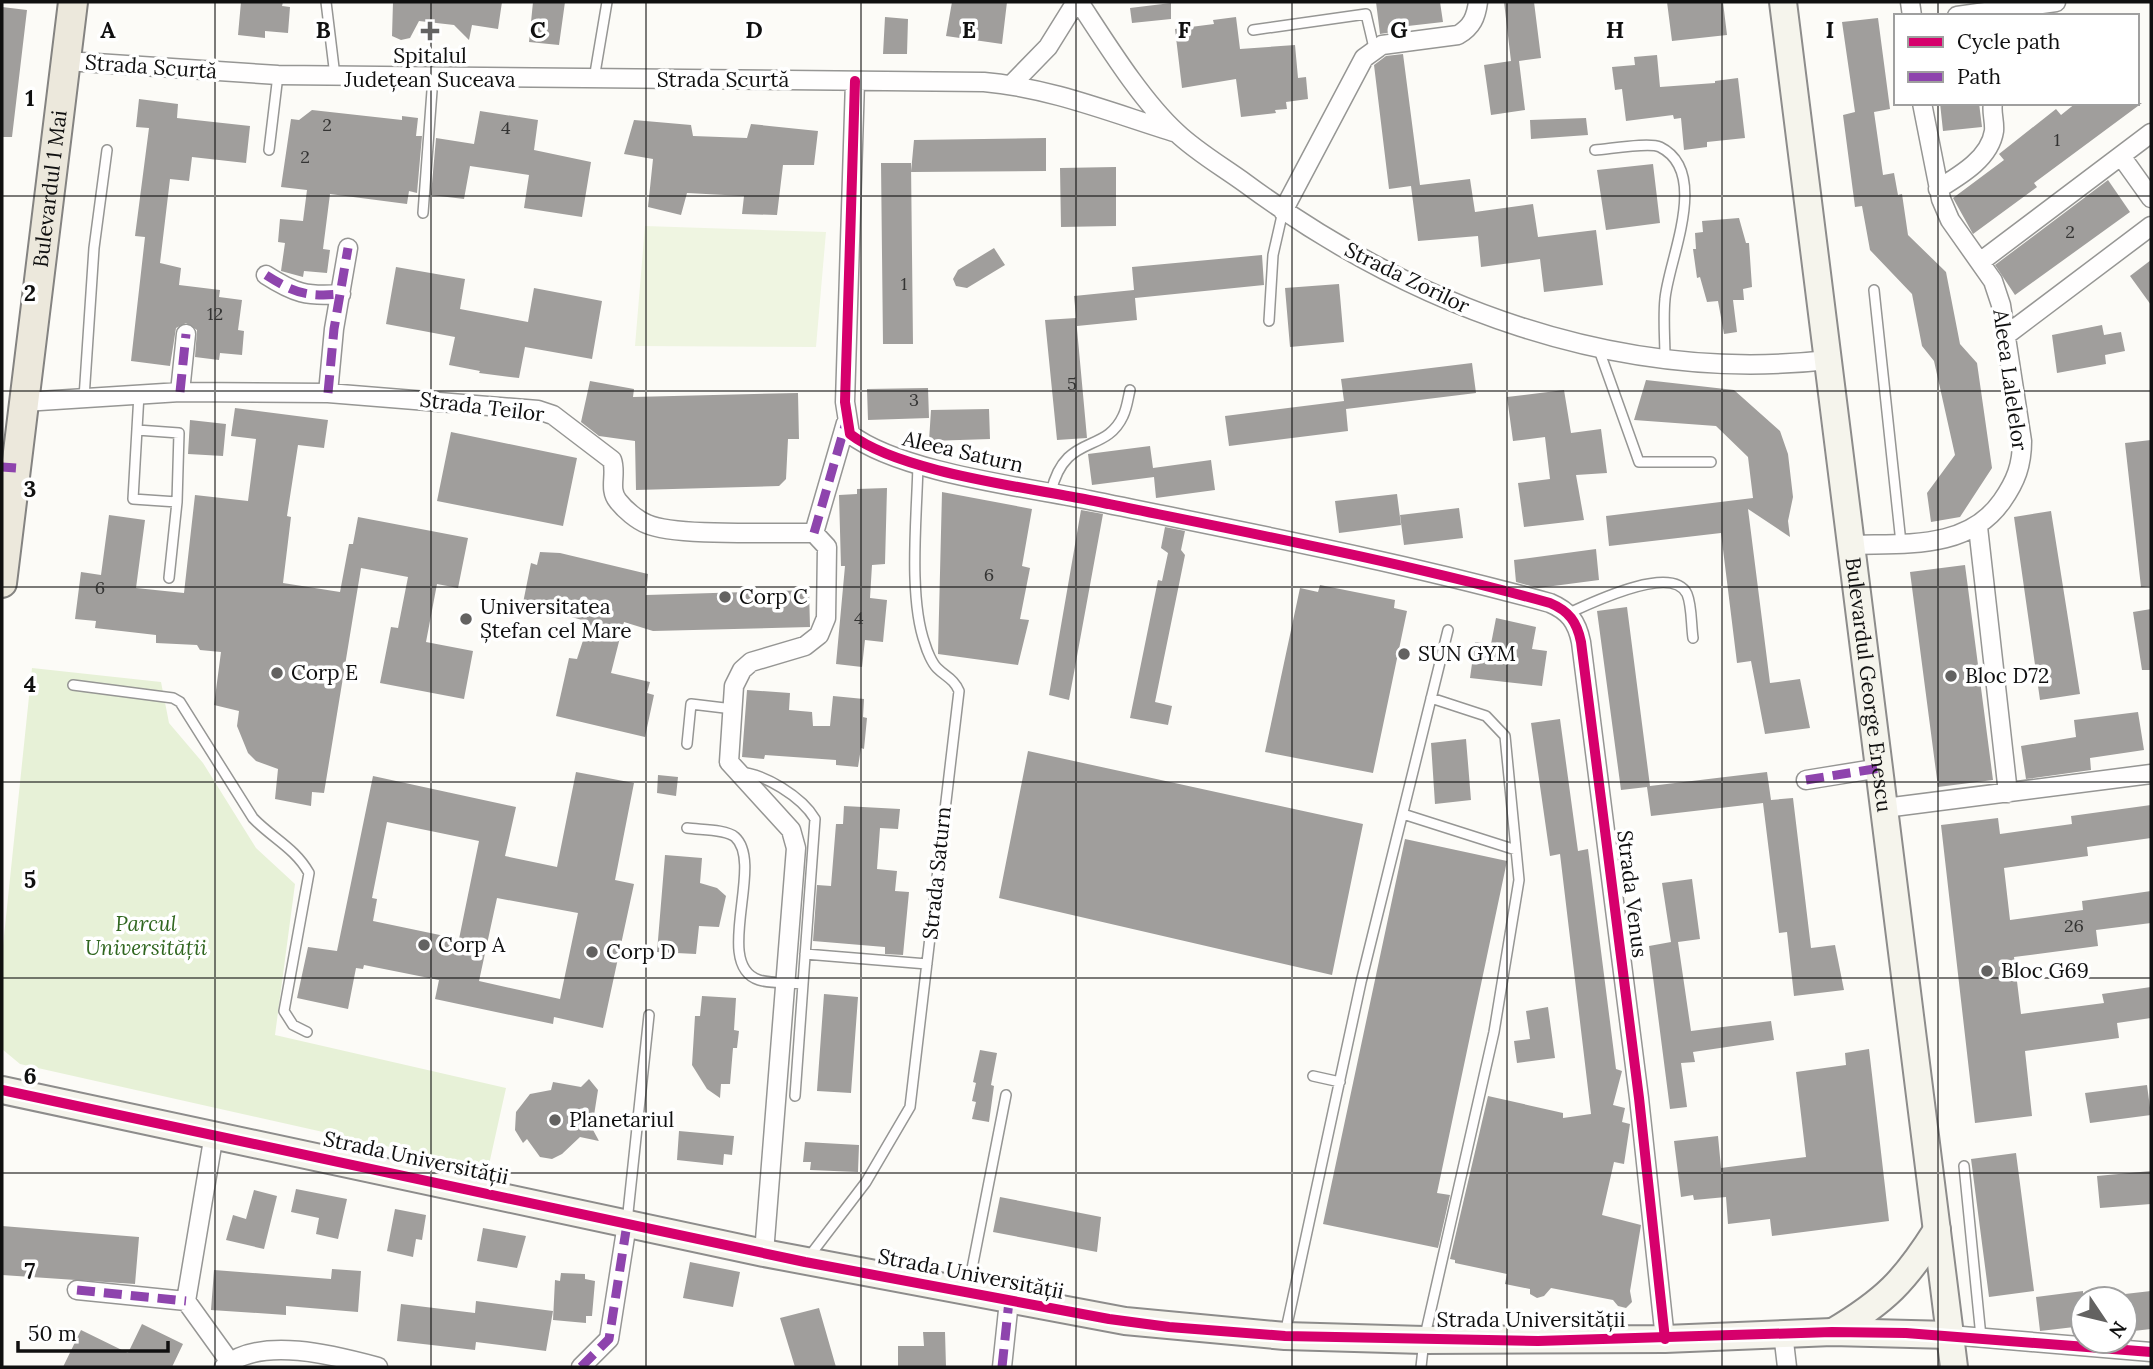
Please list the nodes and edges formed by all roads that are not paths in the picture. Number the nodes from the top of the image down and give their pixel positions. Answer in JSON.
{"nodes":[{"id":1,"x":73,"y":2,"type":"edge"},
{"id":2,"x":326,"y":2,"type":"edge"},
{"id":3,"x":607,"y":2,"type":"edge"},
{"id":4,"x":1077,"y":2,"type":"edge"},
{"id":5,"x":1478,"y":2,"type":"edge"},
{"id":6,"x":1783,"y":2,"type":"edge"},
{"id":7,"x":2056,"y":2,"type":"edge"},
{"id":8,"x":1970,"y":14,"type":"edge"},
{"id":9,"x":1253,"y":30,"type":"dead end"},
{"id":10,"x":1374,"y":48,"type":"junction"},
{"id":11,"x":66,"y":61,"type":"junction"},
{"id":12,"x":278,"y":75,"type":"junction"},
{"id":13,"x":335,"y":76,"type":"junction"},
{"id":14,"x":433,"y":77,"type":"junction"},
{"id":15,"x":594,"y":79,"type":"junction"},
{"id":16,"x":855,"y":81,"type":"junction"},
{"id":17,"x":1012,"y":84,"type":"junction"},
{"id":18,"x":1922,"y":105,"type":"edge"},
{"id":19,"x":1993,"y":105,"type":"edge"},
{"id":20,"x":1177,"y":133,"type":"junction"},
{"id":21,"x":2151,"y":133,"type":"edge"},
{"id":22,"x":107,"y":150,"type":"dead end"},
{"id":23,"x":270,"y":150,"type":"dead end"},
{"id":24,"x":1595,"y":150,"type":"dead end"},
{"id":25,"x":2121,"y":156,"type":"junction"},
{"id":26,"x":1938,"y":189,"type":"junction"},
{"id":27,"x":2151,"y":198,"type":"edge"},
{"id":28,"x":1283,"y":211,"type":"junction"},
{"id":29,"x":423,"y":213,"type":"dead end"},
{"id":30,"x":2151,"y":226,"type":"edge"},
{"id":31,"x":348,"y":248,"type":"dead end"},
{"id":32,"x":1980,"y":262,"type":"junction"},
{"id":33,"x":266,"y":275,"type":"dead end"},
{"id":34,"x":1874,"y":290,"type":"dead end"},
{"id":35,"x":341,"y":294,"type":"junction"},
{"id":36,"x":1269,"y":321,"type":"dead end"},
{"id":37,"x":186,"y":334,"type":"dead end"},
{"id":38,"x":2005,"y":337,"type":"junction"},
{"id":39,"x":1599,"y":351,"type":"junction"},
{"id":40,"x":1665,"y":360,"type":"junction"},
{"id":41,"x":1828,"y":360,"type":"junction"},
{"id":42,"x":1130,"y":390,"type":"dead end"},
{"id":43,"x":180,"y":392,"type":"junction"},
{"id":44,"x":328,"y":393,"type":"junction"},
{"id":45,"x":139,"y":394,"type":"junction"},
{"id":46,"x":84,"y":398,"type":"junction"},
{"id":47,"x":24,"y":402,"type":"junction"},
{"id":48,"x":846,"y":423,"type":"junction"},
{"id":49,"x":137,"y":430,"type":"junction"},
{"id":50,"x":1711,"y":463,"type":"dead end"},
{"id":51,"x":918,"y":464,"type":"junction"},
{"id":52,"x":9,"y":467,"type":"edge"},
{"id":53,"x":1051,"y":492,"type":"junction"},
{"id":54,"x":177,"y":502,"type":"junction"},
{"id":55,"x":1978,"y":527,"type":"junction"},
{"id":56,"x":819,"y":536,"type":"junction"},
{"id":57,"x":1901,"y":542,"type":"junction"},
{"id":58,"x":1852,"y":545,"type":"junction"},
{"id":59,"x":169,"y":578,"type":"dead end"},
{"id":60,"x":2,"y":583,"type":"edge"},
{"id":61,"x":1569,"y":613,"type":"junction"},
{"id":62,"x":1448,"y":630,"type":"dead end"},
{"id":63,"x":1693,"y":638,"type":"dead end"},
{"id":64,"x":73,"y":685,"type":"dead end"},
{"id":65,"x":1431,"y":698,"type":"junction"},
{"id":66,"x":733,"y":709,"type":"junction"},
{"id":67,"x":687,"y":744,"type":"dead end"},
{"id":68,"x":1880,"y":768,"type":"junction"},
{"id":69,"x":735,"y":771,"type":"junction"},
{"id":70,"x":2151,"y":774,"type":"edge"},
{"id":71,"x":1806,"y":780,"type":"dead end"},
{"id":72,"x":2008,"y":793,"type":"junction"},
{"id":73,"x":1885,"y":808,"type":"junction"},
{"id":74,"x":1403,"y":814,"type":"junction"},
{"id":75,"x":687,"y":828,"type":"dead end"},
{"id":76,"x":1516,"y":850,"type":"junction"},
{"id":77,"x":805,"y":954,"type":"junction"},
{"id":78,"x":927,"y":964,"type":"junction"},
{"id":79,"x":783,"y":981,"type":"junction"},
{"id":80,"x":803,"y":984,"type":"junction"},
{"id":81,"x":649,"y":1015,"type":"dead end"},
{"id":82,"x":307,"y":1032,"type":"dead end"},
{"id":83,"x":1313,"y":1076,"type":"dead end"},
{"id":84,"x":1340,"y":1082,"type":"junction"},
{"id":85,"x":2,"y":1090,"type":"edge"},
{"id":86,"x":1006,"y":1095,"type":"dead end"},
{"id":87,"x":795,"y":1096,"type":"dead end"},
{"id":88,"x":214,"y":1134,"type":"junction"},
{"id":89,"x":1964,"y":1166,"type":"dead end"},
{"id":90,"x":627,"y":1224,"type":"junction"},
{"id":91,"x":1937,"y":1230,"type":"junction"},
{"id":92,"x":764,"y":1253,"type":"junction"},
{"id":93,"x":805,"y":1262,"type":"junction"},
{"id":94,"x":77,"y":1290,"type":"dead end"},
{"id":95,"x":967,"y":1293,"type":"junction"},
{"id":96,"x":186,"y":1301,"type":"junction"},
{"id":97,"x":1009,"y":1301,"type":"junction"},
{"id":98,"x":1832,"y":1332,"type":"junction"},
{"id":99,"x":1783,"y":1333,"type":"junction"},
{"id":100,"x":1950,"y":1335,"type":"junction"},
{"id":101,"x":1285,"y":1336,"type":"junction"},
{"id":102,"x":1981,"y":1337,"type":"junction"},
{"id":103,"x":1665,"y":1339,"type":"junction"},
{"id":104,"x":1424,"y":1340,"type":"junction"},
{"id":105,"x":2151,"y":1352,"type":"edge"},
{"id":106,"x":227,"y":1365,"type":"edge"},
{"id":107,"x":378,"y":1367,"type":"edge"},
{"id":108,"x":581,"y":1367,"type":"edge"},
{"id":109,"x":1002,"y":1367,"type":"edge"},
{"id":110,"x":1421,"y":1367,"type":"edge"},
{"id":111,"x":1787,"y":1367,"type":"edge"},
{"id":112,"x":1954,"y":1367,"type":"edge"}],
"edges":[{"from":1,"to":11,"type":"main road","name":"Bulevardul 1 Mai"},
{"from":2,"to":13,"type":"lane"},
{"from":3,"to":15,"type":"lane"},
{"from":4,"to":17,"type":"street"},
{"from":4,"to":20,"type":"street","name":"Strada Zorilor"},
{"from":5,"to":10,"type":"street"},
{"from":6,"to":41,"type":"street","name":"Bulevardul George Enescu"},
{"from":7,"to":8,"type":"street"},
{"from":9,"to":10,"type":"lane"},
{"from":10,"to":28,"type":"street"},
{"from":11,"to":12,"type":"street","name":"Strada Scurtă"},
{"from":11,"to":47,"type":"main road","name":"Bulevardul 1 Mai"},
{"from":12,"to":13,"type":"street","name":"Strada Scurtă"},
{"from":12,"to":23,"type":"lane"},
{"from":13,"to":14,"type":"street","name":"Strada Scurtă"},
{"from":14,"to":15,"type":"street","name":"Strada Scurtă"},
{"from":14,"to":29,"type":"lane"},
{"from":15,"to":16,"type":"street","name":"Strada Scurtă"},
{"from":16,"to":17,"type":"street","name":"Strada Scurtă"},
{"from":16,"to":48,"type":"street"},
{"from":17,"to":20,"type":"street","name":"Strada Scurtă"},
{"from":18,"to":26,"type":"street","name":"Aleea Lalelelor"},
{"from":19,"to":26,"type":"street"},
{"from":20,"to":28,"type":"street","name":"Strada Zorilor"},
{"from":21,"to":25,"type":"street"},
{"from":22,"to":46,"type":"lane"},
{"from":24,"to":40,"type":"lane"},
{"from":25,"to":27,"type":"street"},
{"from":25,"to":32,"type":"street"},
{"from":26,"to":32,"type":"street","name":"Aleea Lalelelor"},
{"from":28,"to":36,"type":"lane"},
{"from":28,"to":39,"type":"street","name":"Strada Zorilor"},
{"from":30,"to":38,"type":"street"},
{"from":31,"to":35,"type":"street"},
{"from":32,"to":38,"type":"street","name":"Aleea Lalelelor"},
{"from":33,"to":35,"type":"street"},
{"from":34,"to":57,"type":"lane"},
{"from":35,"to":44,"type":"street"},
{"from":37,"to":43,"type":"street"},
{"from":38,"to":55,"type":"street","name":"Aleea Lalelelor"},
{"from":39,"to":40,"type":"street","name":"Strada Zorilor"},
{"from":39,"to":50,"type":"lane"},
{"from":40,"to":41,"type":"street","name":"Strada Zorilor"},
{"from":41,"to":58,"type":"street","name":"Bulevardul George Enescu"},
{"from":42,"to":53,"type":"lane"},
{"from":43,"to":44,"type":"street","name":"Strada Teilor"},
{"from":43,"to":45,"type":"street","name":"Strada Teilor"},
{"from":44,"to":56,"type":"street","name":"Strada Teilor"},
{"from":45,"to":46,"type":"street","name":"Strada Teilor"},
{"from":45,"to":49,"type":"lane"},
{"from":46,"to":47,"type":"street","name":"Strada Teilor"},
{"from":47,"to":52,"type":"main road","name":"Bulevardul 1 Mai"},
{"from":48,"to":51,"type":"street","name":"Aleea Saturn"},
{"from":48,"to":56,"type":"street"},
{"from":49,"to":54,"type":"lane"},
{"from":49,"to":54,"type":"lane"},
{"from":51,"to":53,"type":"street","name":"Aleea Saturn"},
{"from":51,"to":78,"type":"lane","name":"Strada Saturn"},
{"from":52,"to":60,"type":"main road","name":"Bulevardul 1 Mai"},
{"from":53,"to":61,"type":"street","name":"Aleea Saturn"},
{"from":54,"to":59,"type":"lane"},
{"from":55,"to":57,"type":"street","name":"Aleea Lalelelor"},
{"from":55,"to":72,"type":"street"},
{"from":56,"to":66,"type":"street"},
{"from":57,"to":58,"type":"street","name":"Aleea Lalelelor"},
{"from":58,"to":68,"type":"street","name":"Bulevardul George Enescu"},
{"from":61,"to":63,"type":"lane"},
{"from":61,"to":103,"type":"street","name":"Strada Venus"},
{"from":62,"to":65,"type":"lane"},
{"from":64,"to":82,"type":"lane"},
{"from":65,"to":74,"type":"lane"},
{"from":65,"to":76,"type":"lane"},
{"from":66,"to":67,"type":"lane"},
{"from":66,"to":69,"type":"street"},
{"from":68,"to":71,"type":"street"},
{"from":68,"to":73,"type":"street","name":"Bulevardul George Enescu"},
{"from":69,"to":77,"type":"lane"},
{"from":69,"to":79,"type":"street"},
{"from":70,"to":72,"type":"street"},
{"from":72,"to":73,"type":"street"},
{"from":73,"to":91,"type":"street","name":"Bulevardul George Enescu"},
{"from":74,"to":76,"type":"lane"},
{"from":74,"to":84,"type":"lane"},
{"from":75,"to":79,"type":"lane"},
{"from":76,"to":104,"type":"lane"},
{"from":77,"to":78,"type":"lane"},
{"from":77,"to":80,"type":"lane"},
{"from":78,"to":93,"type":"lane","name":"Strada Saturn"},
{"from":79,"to":80,"type":"lane"},
{"from":79,"to":92,"type":"street"},
{"from":80,"to":87,"type":"lane"},
{"from":81,"to":90,"type":"lane"},
{"from":83,"to":84,"type":"lane"},
{"from":84,"to":101,"type":"lane"},
{"from":85,"to":88,"type":"street","name":"Strada Universității"},
{"from":86,"to":95,"type":"lane"},
{"from":88,"to":90,"type":"street","name":"Strada Universității"},
{"from":88,"to":96,"type":"street"},
{"from":89,"to":102,"type":"lane"},
{"from":90,"to":92,"type":"street","name":"Strada Universității"},
{"from":90,"to":108,"type":"street"},
{"from":91,"to":98,"type":"street"},
{"from":91,"to":100,"type":"street","name":"Bulevardul George Enescu"},
{"from":92,"to":93,"type":"street","name":"Strada Universității"},
{"from":93,"to":95,"type":"street","name":"Strada Universității"},
{"from":94,"to":96,"type":"street"},
{"from":95,"to":97,"type":"street","name":"Strada Universității"},
{"from":96,"to":106,"type":"street"},
{"from":97,"to":101,"type":"street","name":"Strada Universității"},
{"from":97,"to":109,"type":"street"},
{"from":98,"to":99,"type":"street","name":"Strada Universității"},
{"from":98,"to":100,"type":"street","name":"Strada Universității"},
{"from":99,"to":103,"type":"street","name":"Strada Universității"},
{"from":99,"to":111,"type":"street"},
{"from":100,"to":102,"type":"street"},
{"from":100,"to":112,"type":"street","name":"Bulevardul George Enescu"},
{"from":101,"to":104,"type":"street","name":"Strada Universității"},
{"from":102,"to":105,"type":"street"},
{"from":103,"to":104,"type":"street","name":"Strada Universității"},
{"from":104,"to":110,"type":"lane"},
{"from":106,"to":107,"type":"street"}]}
